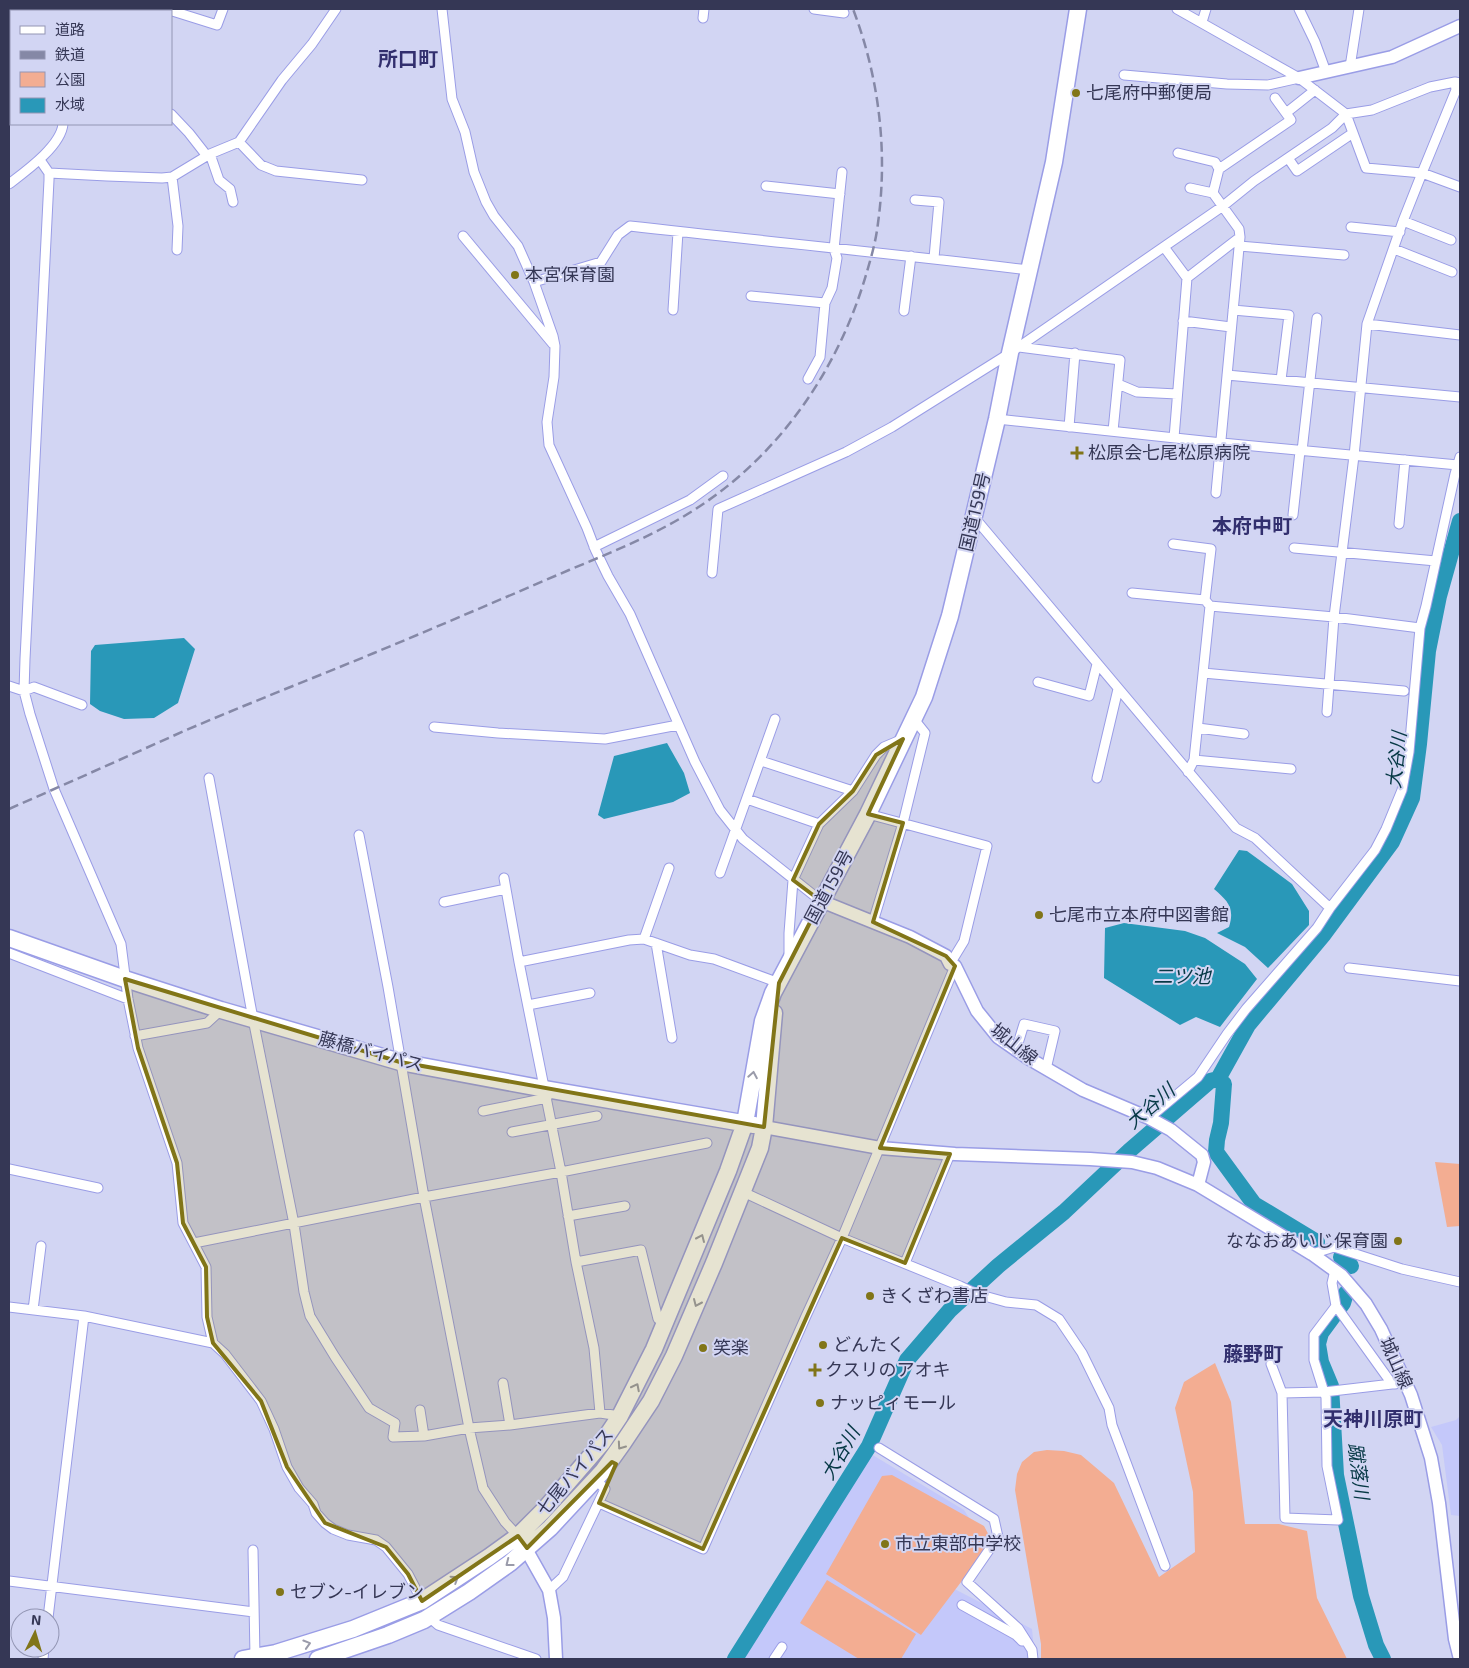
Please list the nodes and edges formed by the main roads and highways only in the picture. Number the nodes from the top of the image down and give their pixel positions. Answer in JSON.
{"nodes":[{"id":1,"x":1078,"y":9,"type":"edge"},
{"id":2,"x":1460,"y":26,"type":"edge"},
{"id":3,"x":1299,"y":78,"type":"road end"},
{"id":4,"x":821,"y":901,"type":"junction"},
{"id":5,"x":9,"y":938,"type":"edge"},
{"id":6,"x":779,"y":983,"type":"junction"},
{"id":7,"x":745,"y":1123,"type":"junction"},
{"id":8,"x":764,"y":1127,"type":"junction"},
{"id":9,"x":1198,"y":1185,"type":"junction"},
{"id":10,"x":522,"y":1542,"type":"junction"},
{"id":11,"x":353,"y":1654,"type":"edge"},
{"id":12,"x":251,"y":1658,"type":"edge"},
{"id":13,"x":318,"y":1659,"type":"edge"},
{"id":14,"x":556,"y":1659,"type":"edge"},
{"id":15,"x":1460,"y":1659,"type":"edge"}],
"edges":[{"from":1,"to":4,"type":"highway","name":"国道159号"},
{"from":2,"to":3,"type":"main road"},
{"from":4,"to":6,"type":"highway","name":"国道159号"},
{"from":4,"to":9,"type":"main road","name":"城山線"},
{"from":5,"to":7,"type":"highway","name":"藤橋バイパス"},
{"from":7,"to":6,"type":"highway","name":"国道159号","one_way":true},
{"from":6,"to":8,"type":"highway","name":"国道159号"},
{"from":7,"to":8,"type":"highway","name":"藤橋バイパス"},
{"from":10,"to":7,"type":"highway","name":"七尾バイパス","one_way":true},
{"from":8,"to":9,"type":"main road","name":"城山線"},
{"from":8,"to":10,"type":"highway","name":"七尾バイパス","one_way":true},
{"from":9,"to":15,"type":"main road","name":"城山線"},
{"from":10,"to":11,"type":"highway","name":"七尾バイパス","one_way":true},
{"from":12,"to":10,"type":"highway","name":"七尾バイパス","one_way":true},
{"from":10,"to":14,"type":"main road"},
{"from":11,"to":13,"type":"highway","name":"七尾バイパス"}]}
